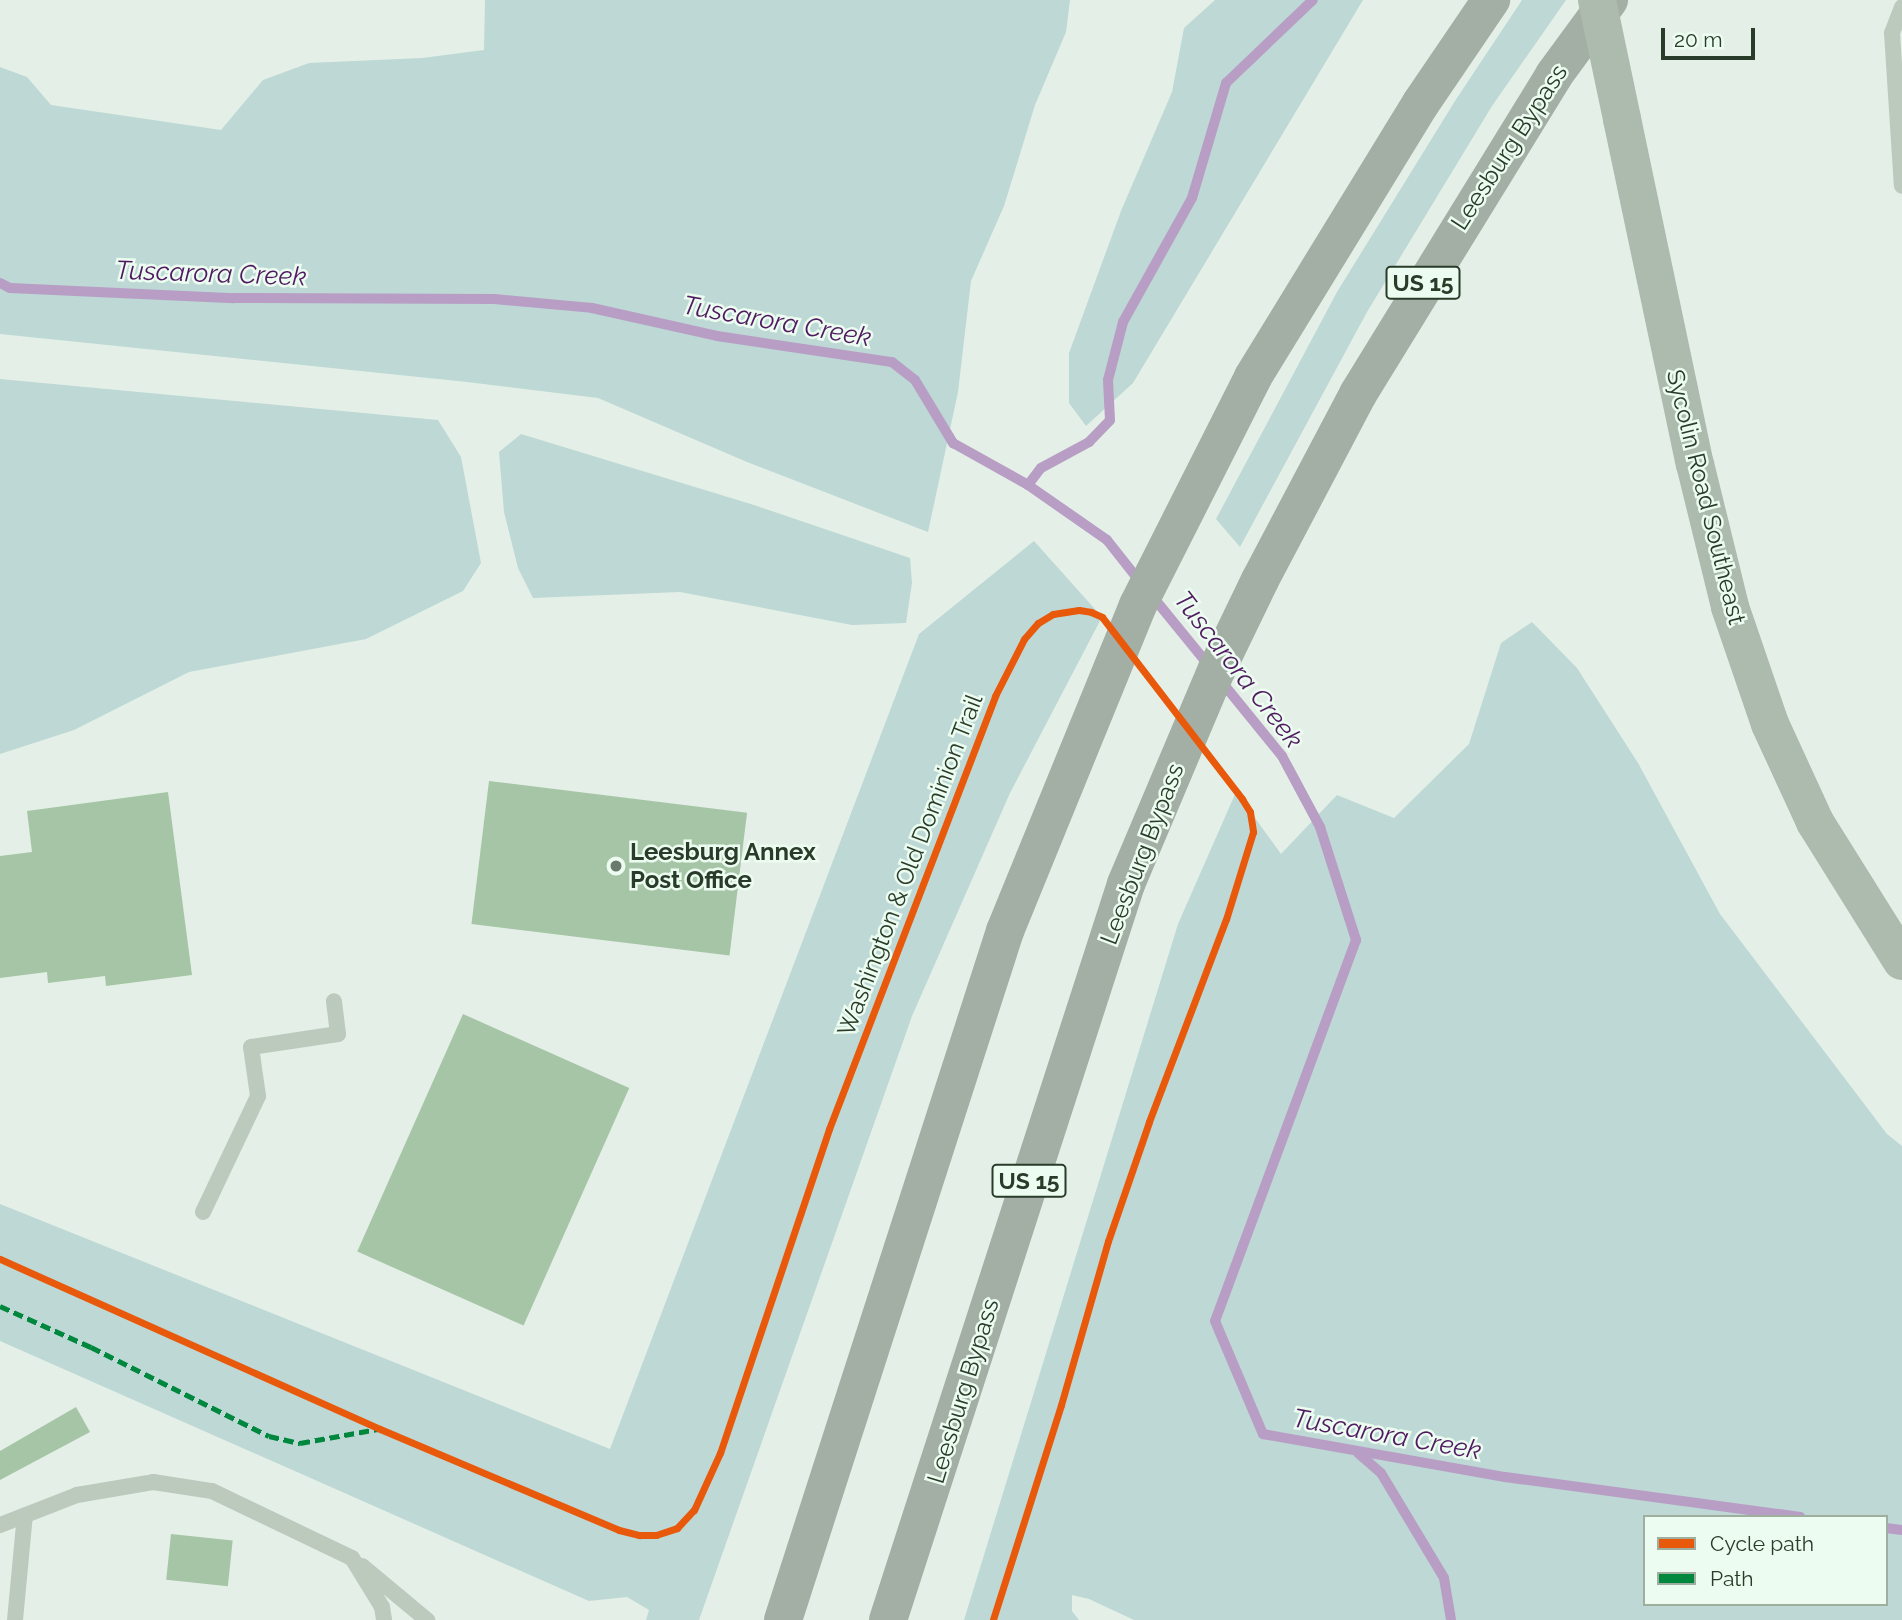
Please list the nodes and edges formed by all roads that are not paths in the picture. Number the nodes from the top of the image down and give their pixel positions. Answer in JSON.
{"nodes":[{"id":1,"x":1491,"y":0,"type":"edge"},
{"id":2,"x":1597,"y":0,"type":"edge"},
{"id":3,"x":1609,"y":0,"type":"edge"},
{"id":4,"x":1902,"y":7,"type":"edge"},
{"id":5,"x":1902,"y":186,"type":"edge"},
{"id":6,"x":1902,"y":961,"type":"edge"},
{"id":7,"x":334,"y":1001,"type":"dead end"},
{"id":8,"x":202,"y":1212,"type":"dead end"},
{"id":9,"x":24,"y":1515,"type":"junction"},
{"id":10,"x":0,"y":1525,"type":"edge"},
{"id":11,"x":352,"y":1558,"type":"junction"},
{"id":12,"x":909,"y":1561,"type":"junction"},
{"id":13,"x":15,"y":1620,"type":"edge"},
{"id":14,"x":384,"y":1620,"type":"edge"},
{"id":15,"x":427,"y":1620,"type":"edge"},
{"id":16,"x":783,"y":1620,"type":"edge"},
{"id":17,"x":888,"y":1620,"type":"edge"},
{"id":18,"x":894,"y":1620,"type":"edge"}],
"edges":[{"from":1,"to":16,"type":"highway"},
{"from":2,"to":6,"type":"main road","name":"Sycolin Road Southeast","bridge":true},
{"from":3,"to":12,"type":"highway","name":"Leesburg Bypass","number":"US 15"},
{"from":4,"to":5,"type":"lane"},
{"from":7,"to":8,"type":"lane"},
{"from":9,"to":10,"type":"lane"},
{"from":9,"to":11,"type":"lane"},
{"from":9,"to":13,"type":"lane"},
{"from":11,"to":14,"type":"lane"},
{"from":11,"to":15,"type":"lane"},
{"from":12,"to":17,"type":"highway","name":"Leesburg Bypass","number":"US 15"},
{"from":12,"to":18,"type":"highway"}]}
